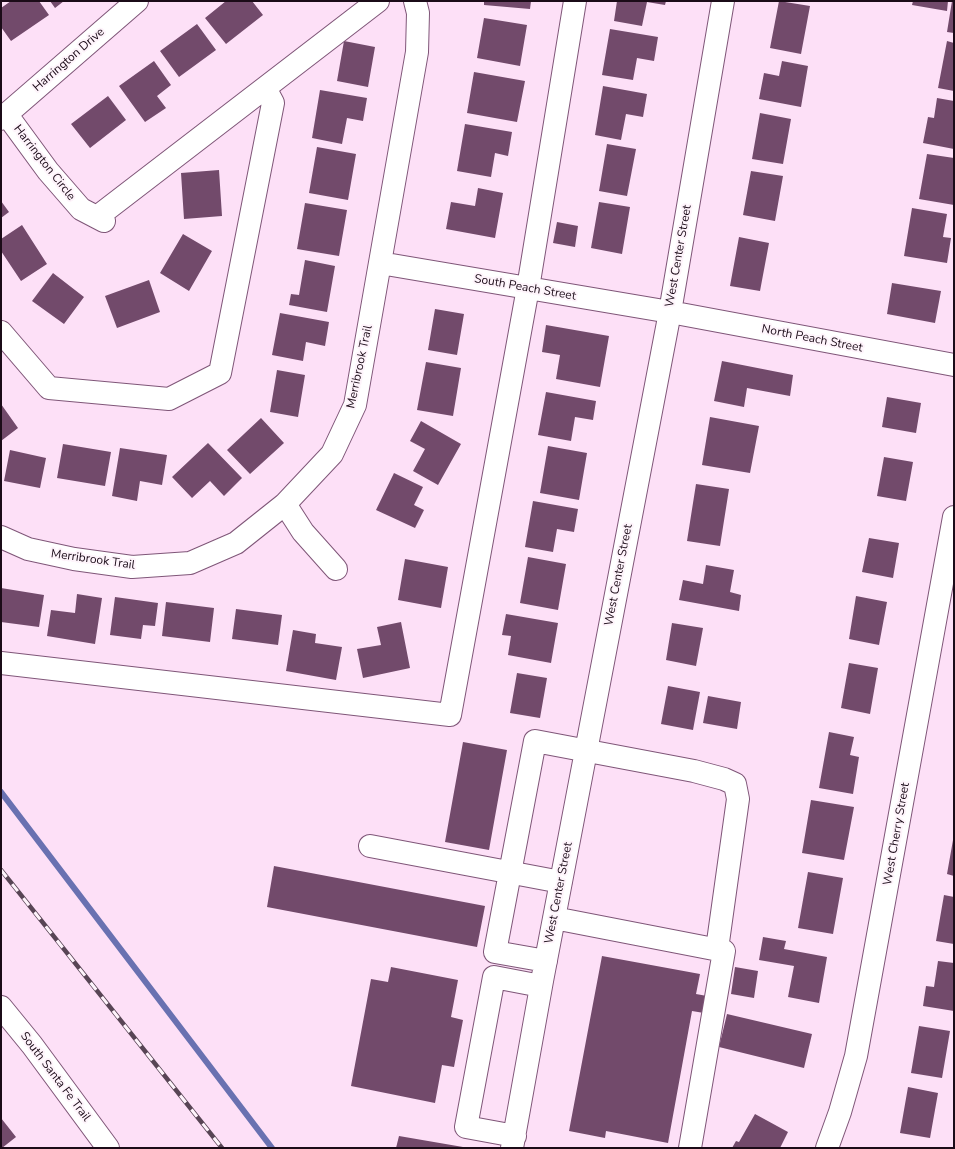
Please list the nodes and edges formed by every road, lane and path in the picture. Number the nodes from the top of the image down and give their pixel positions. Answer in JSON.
{"nodes":[{"id":1,"x":138,"y":1,"type":"edge"},
{"id":2,"x":378,"y":1,"type":"edge"},
{"id":3,"x":415,"y":1,"type":"edge"},
{"id":4,"x":575,"y":1,"type":"edge"},
{"id":5,"x":723,"y":1,"type":"edge"},
{"id":6,"x":265,"y":88,"type":"junction"},
{"id":7,"x":4,"y":117,"type":"edge"},
{"id":8,"x":380,"y":263,"type":"junction"},
{"id":9,"x":528,"y":288,"type":"junction"},
{"id":10,"x":670,"y":312,"type":"junction"},
{"id":11,"x":1,"y":332,"type":"edge"},
{"id":12,"x":954,"y":366,"type":"edge"},
{"id":13,"x":285,"y":504,"type":"junction"},
{"id":14,"x":954,"y":517,"type":"edge"},
{"id":15,"x":1,"y":537,"type":"edge"},
{"id":16,"x":336,"y":569,"type":"dead end"},
{"id":17,"x":1,"y":663,"type":"edge"},
{"id":18,"x":586,"y":750,"type":"junction"},
{"id":19,"x":370,"y":846,"type":"dead end"},
{"id":20,"x":509,"y":873,"type":"junction"},
{"id":21,"x":561,"y":882,"type":"junction"},
{"id":22,"x":554,"y":918,"type":"junction"},
{"id":23,"x":717,"y":949,"type":"junction"},
{"id":24,"x":546,"y":961,"type":"junction"},
{"id":25,"x":541,"y":986,"type":"junction"},
{"id":26,"x":1,"y":1007,"type":"edge"},
{"id":27,"x":514,"y":1142,"type":"edge"},
{"id":28,"x":108,"y":1148,"type":"edge"},
{"id":29,"x":690,"y":1148,"type":"edge"},
{"id":30,"x":827,"y":1148,"type":"edge"}],
"edges":[{"from":1,"to":7,"type":"street","name":"Harrington Drive"},
{"from":2,"to":6,"type":"street"},
{"from":3,"to":8,"type":"street","name":"Merribrook Trail"},
{"from":4,"to":9,"type":"street"},
{"from":5,"to":10,"type":"street","name":"West Center Street"},
{"from":6,"to":7,"type":"street","name":"Harrington Circle"},
{"from":6,"to":11,"type":"street"},
{"from":8,"to":9,"type":"street","name":"South Peach Street"},
{"from":8,"to":13,"type":"street","name":"Merribrook Trail"},
{"from":9,"to":10,"type":"street","name":"South Peach Street"},
{"from":9,"to":17,"type":"street"},
{"from":10,"to":12,"type":"street","name":"North Peach Street"},
{"from":10,"to":18,"type":"street","name":"West Center Street"},
{"from":13,"to":15,"type":"street","name":"Merribrook Trail"},
{"from":13,"to":16,"type":"street"},
{"from":14,"to":30,"type":"street","name":"West Cherry Street"},
{"from":18,"to":20,"type":"street"},
{"from":18,"to":21,"type":"street","name":"West Center Street"},
{"from":18,"to":23,"type":"street"},
{"from":19,"to":20,"type":"street"},
{"from":20,"to":21,"type":"street"},
{"from":20,"to":24,"type":"street"},
{"from":21,"to":22,"type":"street","name":"West Center Street"},
{"from":22,"to":23,"type":"street"},
{"from":22,"to":24,"type":"street","name":"West Center Street"},
{"from":23,"to":29,"type":"street"},
{"from":24,"to":25,"type":"street","name":"West Center Street"},
{"from":25,"to":27,"type":"street","name":"West Center Street"},
{"from":25,"to":27,"type":"street"},
{"from":26,"to":28,"type":"street","name":"South Santa Fe Trail"}]}
